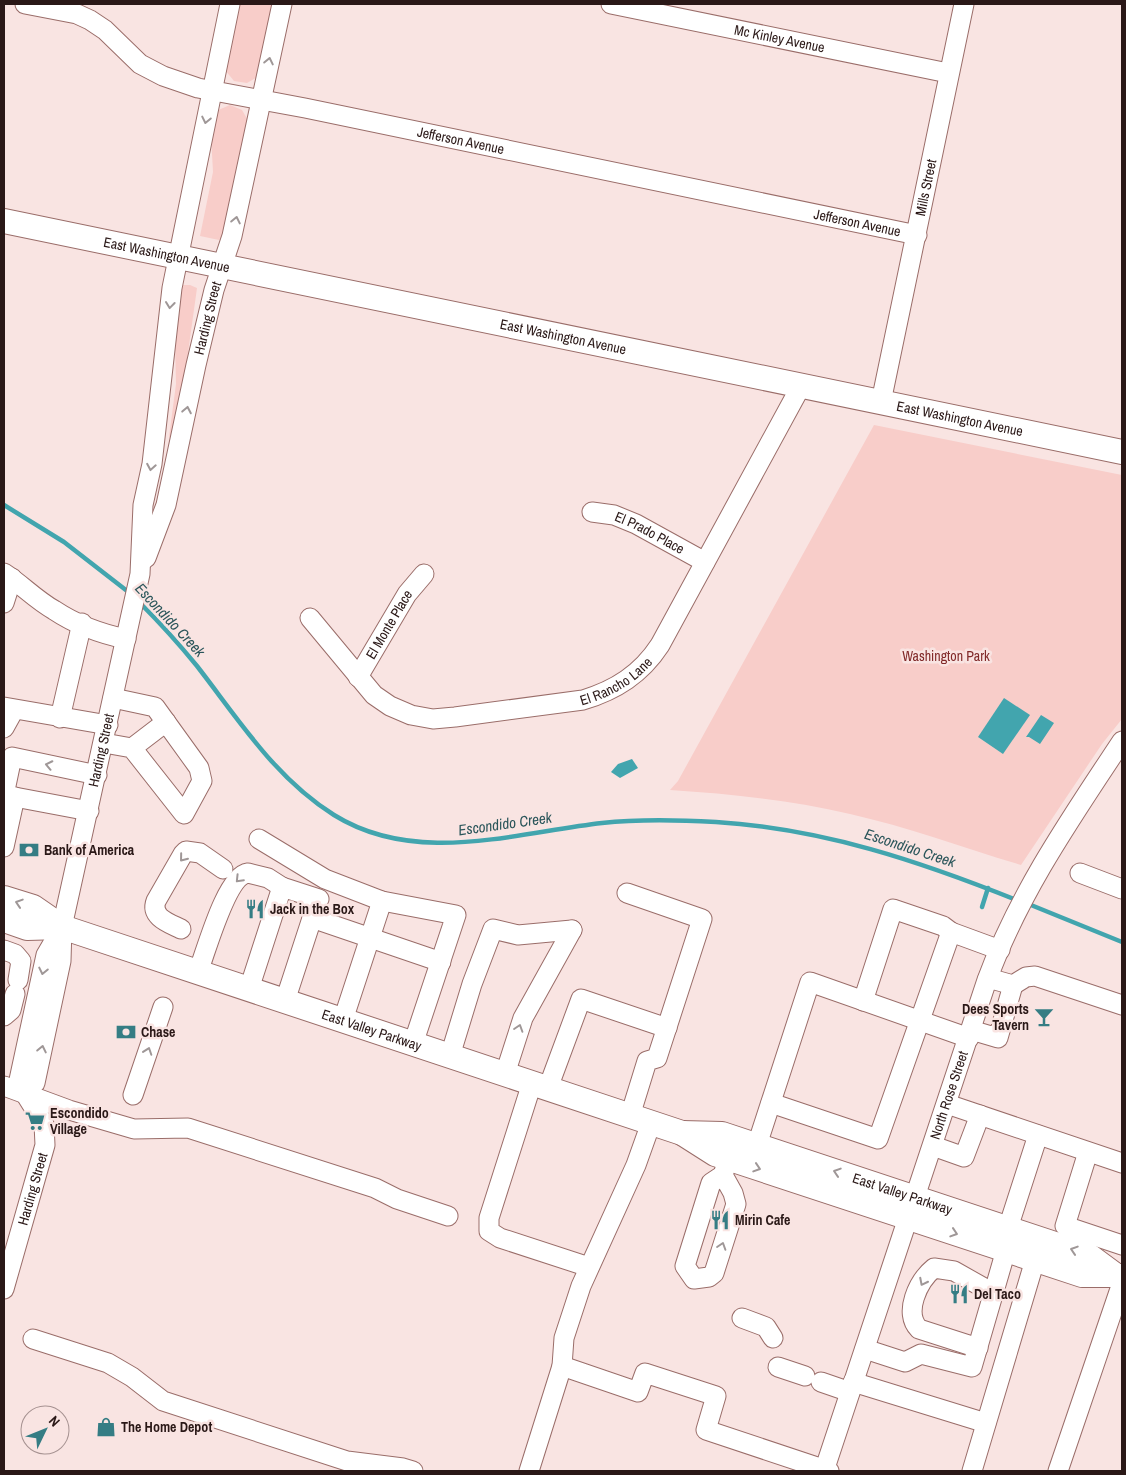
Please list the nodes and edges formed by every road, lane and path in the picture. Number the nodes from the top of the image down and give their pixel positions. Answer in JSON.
{"nodes":[{"id":1,"x":27,"y":4,"type":"edge"},
{"id":2,"x":230,"y":4,"type":"edge"},
{"id":3,"x":282,"y":4,"type":"edge"},
{"id":4,"x":613,"y":4,"type":"edge"},
{"id":5,"x":964,"y":4,"type":"edge"},
{"id":6,"x":948,"y":73,"type":"junction"},
{"id":7,"x":212,"y":90,"type":"junction"},
{"id":8,"x":261,"y":99,"type":"junction"},
{"id":9,"x":4,"y":221,"type":"edge"},
{"id":10,"x":917,"y":235,"type":"junction"},
{"id":11,"x":178,"y":257,"type":"junction"},
{"id":12,"x":222,"y":266,"type":"junction"},
{"id":13,"x":801,"y":386,"type":"junction"},
{"id":14,"x":881,"y":402,"type":"junction"},
{"id":15,"x":1122,"y":452,"type":"edge"},
{"id":16,"x":592,"y":512,"type":"dead end"},
{"id":17,"x":705,"y":562,"type":"junction"},
{"id":18,"x":140,"y":574,"type":"junction"},
{"id":19,"x":424,"y":574,"type":"dead end"},
{"id":20,"x":8,"y":575,"type":"edge"},
{"id":21,"x":4,"y":603,"type":"edge"},
{"id":22,"x":310,"y":618,"type":"dead end"},
{"id":23,"x":82,"y":623,"type":"junction"},
{"id":24,"x":127,"y":636,"type":"junction"},
{"id":25,"x":358,"y":677,"type":"junction"},
{"id":26,"x":113,"y":698,"type":"junction"},
{"id":27,"x":9,"y":708,"type":"edge"},
{"id":28,"x":60,"y":718,"type":"junction"},
{"id":29,"x":166,"y":722,"type":"junction"},
{"id":30,"x":4,"y":728,"type":"edge"},
{"id":31,"x":106,"y":734,"type":"junction"},
{"id":32,"x":1122,"y":741,"type":"edge"},
{"id":33,"x":132,"y":748,"type":"junction"},
{"id":34,"x":1116,"y":763,"type":"edge"},
{"id":35,"x":7,"y":768,"type":"edge"},
{"id":36,"x":97,"y":775,"type":"junction"},
{"id":37,"x":7,"y":795,"type":"edge"},
{"id":38,"x":89,"y":812,"type":"junction"},
{"id":39,"x":260,"y":839,"type":"dead end"},
{"id":40,"x":4,"y":847,"type":"edge"},
{"id":41,"x":223,"y":869,"type":"dead end"},
{"id":42,"x":1080,"y":873,"type":"dead end"},
{"id":43,"x":325,"y":878,"type":"junction"},
{"id":44,"x":282,"y":887,"type":"junction"},
{"id":45,"x":1122,"y":890,"type":"edge"},
{"id":46,"x":627,"y":893,"type":"dead end"},
{"id":47,"x":4,"y":898,"type":"edge"},
{"id":48,"x":319,"y":899,"type":"junction"},
{"id":49,"x":382,"y":901,"type":"junction"},
{"id":50,"x":312,"y":918,"type":"junction"},
{"id":51,"x":4,"y":920,"type":"edge"},
{"id":52,"x":62,"y":927,"type":"junction"},
{"id":53,"x":181,"y":929,"type":"dead end"},
{"id":54,"x":951,"y":932,"type":"junction"},
{"id":55,"x":370,"y":938,"type":"junction"},
{"id":56,"x":4,"y":950,"type":"edge"},
{"id":57,"x":1000,"y":950,"type":"junction"},
{"id":58,"x":441,"y":962,"type":"junction"},
{"id":59,"x":198,"y":972,"type":"junction"},
{"id":60,"x":988,"y":978,"type":"junction"},
{"id":61,"x":1014,"y":985,"type":"junction"},
{"id":62,"x":249,"y":989,"type":"junction"},
{"id":63,"x":285,"y":1001,"type":"junction"},
{"id":64,"x":863,"y":1001,"type":"junction"},
{"id":65,"x":1122,"y":1005,"type":"edge"},
{"id":66,"x":163,"y":1007,"type":"dead end"},
{"id":67,"x":4,"y":1016,"type":"edge"},
{"id":68,"x":343,"y":1020,"type":"junction"},
{"id":69,"x":918,"y":1020,"type":"junction"},
{"id":70,"x":667,"y":1028,"type":"junction"},
{"id":71,"x":970,"y":1034,"type":"junction"},
{"id":72,"x":413,"y":1044,"type":"junction"},
{"id":73,"x":450,"y":1056,"type":"junction"},
{"id":74,"x":505,"y":1074,"type":"junction"},
{"id":75,"x":4,"y":1086,"type":"edge"},
{"id":76,"x":540,"y":1086,"type":"junction"},
{"id":77,"x":24,"y":1092,"type":"junction"},
{"id":78,"x":133,"y":1095,"type":"dead end"},
{"id":79,"x":771,"y":1103,"type":"junction"},
{"id":80,"x":947,"y":1104,"type":"junction"},
{"id":81,"x":980,"y":1115,"type":"junction"},
{"id":82,"x":640,"y":1119,"type":"junction"},
{"id":83,"x":682,"y":1133,"type":"junction"},
{"id":84,"x":1038,"y":1135,"type":"junction"},
{"id":85,"x":756,"y":1146,"type":"junction"},
{"id":86,"x":933,"y":1146,"type":"junction"},
{"id":87,"x":1088,"y":1152,"type":"junction"},
{"id":88,"x":1122,"y":1163,"type":"edge"},
{"id":89,"x":726,"y":1167,"type":"junction"},
{"id":90,"x":912,"y":1208,"type":"junction"},
{"id":91,"x":448,"y":1216,"type":"dead end"},
{"id":92,"x":1007,"y":1239,"type":"junction"},
{"id":93,"x":1122,"y":1245,"type":"edge"},
{"id":94,"x":1035,"y":1260,"type":"junction"},
{"id":95,"x":589,"y":1267,"type":"junction"},
{"id":96,"x":1120,"y":1278,"type":"edge"},
{"id":97,"x":4,"y":1289,"type":"edge"},
{"id":98,"x":994,"y":1293,"type":"junction"},
{"id":99,"x":742,"y":1318,"type":"dead end"},
{"id":100,"x":1115,"y":1330,"type":"edge"},
{"id":101,"x":773,"y":1338,"type":"dead end"},
{"id":102,"x":33,"y":1339,"type":"dead end"},
{"id":103,"x":978,"y":1348,"type":"junction"},
{"id":104,"x":864,"y":1349,"type":"junction"},
{"id":105,"x":562,"y":1366,"type":"junction"},
{"id":106,"x":778,"y":1368,"type":"dead end"},
{"id":107,"x":852,"y":1387,"type":"junction"},
{"id":108,"x":986,"y":1423,"type":"junction"},
{"id":109,"x":406,"y":1470,"type":"edge"},
{"id":110,"x":529,"y":1471,"type":"edge"},
{"id":111,"x":826,"y":1471,"type":"edge"},
{"id":112,"x":972,"y":1471,"type":"edge"},
{"id":113,"x":1058,"y":1471,"type":"edge"}],
"edges":[{"from":1,"to":7,"type":"street","name":"Jefferson Avenue"},
{"from":2,"to":7,"type":"street","name":"Harding Street"},
{"from":8,"to":3,"type":"street","name":"Harding Street","one_way":true},
{"from":4,"to":6,"type":"street","name":"Mc Kinley Avenue"},
{"from":5,"to":6,"type":"street","name":"Mills Street"},
{"from":6,"to":10,"type":"street","name":"Mills Street"},
{"from":7,"to":8,"type":"street","name":"Jefferson Avenue"},
{"from":7,"to":11,"type":"street","name":"Harding Street","one_way":true},
{"from":8,"to":10,"type":"street","name":"Jefferson Avenue"},
{"from":12,"to":8,"type":"street","name":"Harding Street","one_way":true},
{"from":9,"to":11,"type":"main road","name":"East Washington Avenue"},
{"from":10,"to":14,"type":"street","name":"Mills Street"},
{"from":11,"to":12,"type":"main road","name":"East Washington Avenue"},
{"from":11,"to":18,"type":"street","name":"Harding Street","one_way":true},
{"from":12,"to":13,"type":"main road","name":"East Washington Avenue"},
{"from":18,"to":12,"type":"street","name":"Harding Street","one_way":true},
{"from":13,"to":14,"type":"main road","name":"East Washington Avenue"},
{"from":13,"to":17,"type":"street","name":"El Rancho Lane"},
{"from":14,"to":15,"type":"main road","name":"East Washington Avenue"},
{"from":16,"to":17,"type":"street","name":"El Prado Place"},
{"from":17,"to":25,"type":"street","name":"El Rancho Lane"},
{"from":18,"to":24,"type":"street","name":"Harding Street"},
{"from":19,"to":25,"type":"street","name":"El Monte Place"},
{"from":20,"to":21,"type":"street"},
{"from":20,"to":23,"type":"street"},
{"from":22,"to":25,"type":"street","name":"El Rancho Lane"},
{"from":23,"to":24,"type":"street"},
{"from":23,"to":28,"type":"street"},
{"from":24,"to":26,"type":"street","name":"Harding Street"},
{"from":26,"to":29,"type":"street"},
{"from":26,"to":31,"type":"street","name":"Harding Street"},
{"from":27,"to":28,"type":"street"},
{"from":27,"to":30,"type":"street"},
{"from":28,"to":31,"type":"street"},
{"from":29,"to":33,"type":"street"},
{"from":29,"to":33,"type":"street"},
{"from":31,"to":33,"type":"street"},
{"from":31,"to":36,"type":"street","name":"Harding Street"},
{"from":32,"to":34,"type":"street","name":"North Rose Street"},
{"from":34,"to":57,"type":"street","name":"North Rose Street"},
{"from":36,"to":35,"type":"street","one_way":true},
{"from":35,"to":37,"type":"street"},
{"from":36,"to":38,"type":"street","name":"Harding Street"},
{"from":37,"to":38,"type":"street"},
{"from":37,"to":40,"type":"street"},
{"from":38,"to":52,"type":"street","name":"Harding Street"},
{"from":39,"to":43,"type":"street"},
{"from":41,"to":53,"type":"street","one_way":true},
{"from":42,"to":45,"type":"street"},
{"from":43,"to":48,"type":"street"},
{"from":43,"to":49,"type":"street"},
{"from":44,"to":48,"type":"street"},
{"from":44,"to":59,"type":"street","one_way":true},
{"from":44,"to":62,"type":"street"},
{"from":46,"to":70,"type":"street"},
{"from":52,"to":47,"type":"main road","name":"East Valley Parkway","one_way":true},
{"from":48,"to":50,"type":"street"},
{"from":49,"to":55,"type":"street"},
{"from":49,"to":58,"type":"street"},
{"from":50,"to":55,"type":"street"},
{"from":50,"to":63,"type":"street"},
{"from":51,"to":52,"type":"main road","name":"East Valley Parkway"},
{"from":52,"to":59,"type":"main road","name":"East Valley Parkway"},
{"from":52,"to":77,"type":"street","name":"Harding Street"},
{"from":54,"to":57,"type":"street"},
{"from":54,"to":64,"type":"street"},
{"from":54,"to":69,"type":"street"},
{"from":55,"to":58,"type":"street"},
{"from":55,"to":68,"type":"street"},
{"from":56,"to":67,"type":"street"},
{"from":57,"to":60,"type":"street","name":"North Rose Street"},
{"from":58,"to":72,"type":"street"},
{"from":59,"to":62,"type":"main road","name":"East Valley Parkway"},
{"from":60,"to":61,"type":"street"},
{"from":60,"to":71,"type":"street","name":"North Rose Street"},
{"from":61,"to":65,"type":"street"},
{"from":61,"to":71,"type":"street"},
{"from":62,"to":63,"type":"main road","name":"East Valley Parkway"},
{"from":63,"to":68,"type":"main road","name":"East Valley Parkway"},
{"from":64,"to":69,"type":"street"},
{"from":64,"to":79,"type":"street"},
{"from":78,"to":66,"type":"street","one_way":true},
{"from":68,"to":72,"type":"main road","name":"East Valley Parkway"},
{"from":69,"to":71,"type":"street"},
{"from":69,"to":79,"type":"street"},
{"from":70,"to":76,"type":"street"},
{"from":70,"to":82,"type":"street"},
{"from":71,"to":80,"type":"street","name":"North Rose Street"},
{"from":72,"to":73,"type":"main road","name":"East Valley Parkway"},
{"from":73,"to":74,"type":"main road","name":"East Valley Parkway"},
{"from":74,"to":73,"type":"street","one_way":true},
{"from":74,"to":76,"type":"main road","name":"East Valley Parkway"},
{"from":75,"to":77,"type":"street"},
{"from":76,"to":82,"type":"main road","name":"East Valley Parkway"},
{"from":76,"to":95,"type":"street"},
{"from":77,"to":91,"type":"street"},
{"from":77,"to":97,"type":"street","name":"Harding Street"},
{"from":79,"to":85,"type":"street"},
{"from":80,"to":81,"type":"street"},
{"from":80,"to":86,"type":"street","name":"North Rose Street"},
{"from":81,"to":84,"type":"street"},
{"from":81,"to":86,"type":"street"},
{"from":82,"to":83,"type":"main road","name":"East Valley Parkway"},
{"from":82,"to":95,"type":"street"},
{"from":83,"to":85,"type":"main road","name":"East Valley Parkway"},
{"from":83,"to":89,"type":"main road","name":"East Valley Parkway"},
{"from":84,"to":87,"type":"street"},
{"from":84,"to":92,"type":"street"},
{"from":90,"to":85,"type":"main road","name":"East Valley Parkway","one_way":true},
{"from":86,"to":90,"type":"street","name":"North Rose Street"},
{"from":87,"to":88,"type":"street"},
{"from":87,"to":93,"type":"street"},
{"from":89,"to":89,"type":"street","one_way":true},
{"from":89,"to":90,"type":"main road","name":"East Valley Parkway","one_way":true},
{"from":90,"to":92,"type":"main road","name":"East Valley Parkway"},
{"from":90,"to":104,"type":"street","name":"North Rose Street"},
{"from":92,"to":94,"type":"main road","name":"East Valley Parkway"},
{"from":96,"to":92,"type":"main road","name":"East Valley Parkway","one_way":true},
{"from":92,"to":98,"type":"street"},
{"from":94,"to":96,"type":"main road","name":"East Valley Parkway"},
{"from":94,"to":108,"type":"street"},
{"from":95,"to":105,"type":"street"},
{"from":96,"to":100,"type":"street"},
{"from":98,"to":103,"type":"street"},
{"from":98,"to":103,"type":"street","one_way":true},
{"from":99,"to":101,"type":"street"},
{"from":100,"to":113,"type":"street"},
{"from":102,"to":109,"type":"street"},
{"from":103,"to":104,"type":"street"},
{"from":104,"to":107,"type":"street","name":"North Rose Street"},
{"from":105,"to":110,"type":"street"},
{"from":105,"to":111,"type":"street"},
{"from":106,"to":107,"type":"street"},
{"from":107,"to":108,"type":"street"},
{"from":107,"to":111,"type":"street","name":"North Rose Street"},
{"from":108,"to":112,"type":"street"}]}
